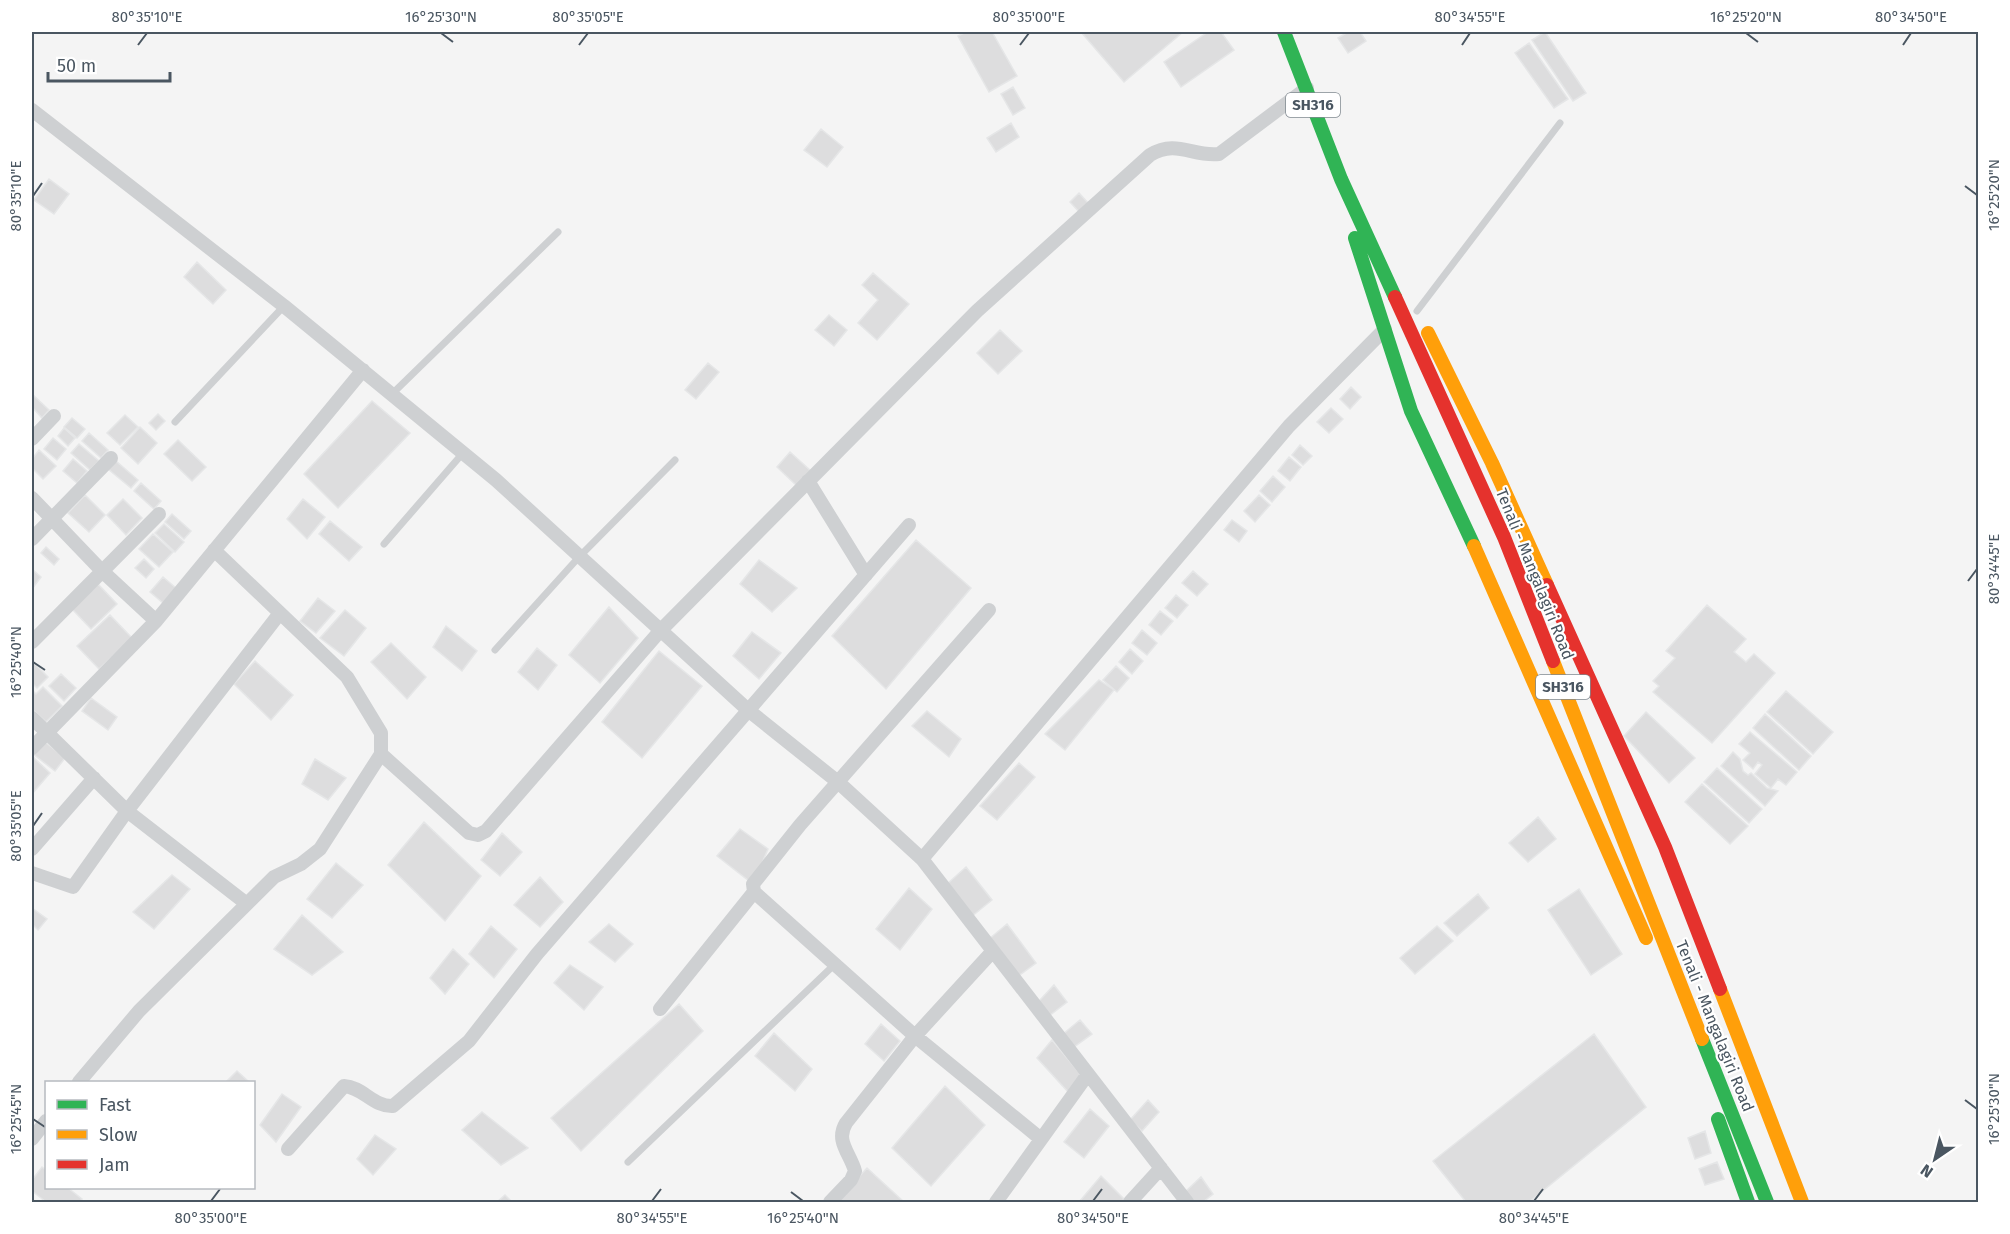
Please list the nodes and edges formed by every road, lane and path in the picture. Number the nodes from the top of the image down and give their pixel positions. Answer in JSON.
{"nodes":[{"id":1,"x":1284,"y":32,"type":"edge"},
{"id":2,"x":1307,"y":88,"type":"junction"},
{"id":3,"x":32,"y":110,"type":"edge"},
{"id":4,"x":1560,"y":123,"type":"dead end"},
{"id":5,"x":1326,"y":140,"type":"junction"},
{"id":6,"x":558,"y":232,"type":"dead end"},
{"id":7,"x":284,"y":306,"type":"junction"},
{"id":8,"x":1417,"y":311,"type":"junction"},
{"id":9,"x":1385,"y":330,"type":"junction"},
{"id":10,"x":363,"y":370,"type":"junction"},
{"id":11,"x":392,"y":394,"type":"junction"},
{"id":12,"x":54,"y":416,"type":"dead end"},
{"id":13,"x":175,"y":422,"type":"dead end"},
{"id":14,"x":32,"y":439,"type":"edge"},
{"id":15,"x":463,"y":453,"type":"junction"},
{"id":16,"x":111,"y":458,"type":"dead end"},
{"id":17,"x":675,"y":460,"type":"dead end"},
{"id":18,"x":808,"y":481,"type":"junction"},
{"id":19,"x":32,"y":498,"type":"edge"},
{"id":20,"x":159,"y":513,"type":"dead end"},
{"id":21,"x":51,"y":518,"type":"junction"},
{"id":22,"x":909,"y":525,"type":"dead end"},
{"id":23,"x":32,"y":539,"type":"edge"},
{"id":24,"x":384,"y":544,"type":"dead end"},
{"id":25,"x":214,"y":550,"type":"junction"},
{"id":26,"x":579,"y":557,"type":"junction"},
{"id":27,"x":101,"y":570,"type":"junction"},
{"id":28,"x":866,"y":574,"type":"junction"},
{"id":29,"x":989,"y":610,"type":"dead end"},
{"id":30,"x":280,"y":613,"type":"junction"},
{"id":31,"x":156,"y":621,"type":"junction"},
{"id":32,"x":660,"y":631,"type":"junction"},
{"id":33,"x":32,"y":642,"type":"edge"},
{"id":34,"x":495,"y":650,"type":"dead end"},
{"id":35,"x":748,"y":710,"type":"junction"},
{"id":36,"x":32,"y":718,"type":"edge"},
{"id":37,"x":46,"y":733,"type":"junction"},
{"id":38,"x":32,"y":748,"type":"edge"},
{"id":39,"x":381,"y":754,"type":"junction"},
{"id":40,"x":94,"y":778,"type":"junction"},
{"id":41,"x":838,"y":782,"type":"junction"},
{"id":42,"x":127,"y":811,"type":"junction"},
{"id":43,"x":32,"y":849,"type":"edge"},
{"id":44,"x":922,"y":859,"type":"junction"},
{"id":45,"x":32,"y":870,"type":"edge"},
{"id":46,"x":754,"y":892,"type":"junction"},
{"id":47,"x":247,"y":904,"type":"junction"},
{"id":48,"x":1651,"y":951,"type":"dead end"},
{"id":49,"x":992,"y":952,"type":"junction"},
{"id":50,"x":834,"y":965,"type":"junction"},
{"id":51,"x":1660,"y":972,"type":"dead end"},
{"id":52,"x":660,"y":1009,"type":"dead end"},
{"id":53,"x":915,"y":1036,"type":"junction"},
{"id":54,"x":1088,"y":1074,"type":"junction"},
{"id":55,"x":81,"y":1081,"type":"edge"},
{"id":56,"x":45,"y":1122,"type":"edge"},
{"id":57,"x":32,"y":1139,"type":"edge"},
{"id":58,"x":1041,"y":1139,"type":"junction"},
{"id":59,"x":288,"y":1149,"type":"dead end"},
{"id":60,"x":628,"y":1162,"type":"dead end"},
{"id":61,"x":1161,"y":1168,"type":"junction"},
{"id":62,"x":830,"y":1203,"type":"edge"},
{"id":63,"x":996,"y":1203,"type":"edge"},
{"id":64,"x":1130,"y":1203,"type":"edge"},
{"id":65,"x":1187,"y":1203,"type":"edge"},
{"id":66,"x":1748,"y":1203,"type":"edge"},
{"id":67,"x":1767,"y":1203,"type":"edge"},
{"id":68,"x":1802,"y":1203,"type":"edge"}],
"edges":[{"from":1,"to":2,"type":"main road","name":"Tenali - Mangalagiri Road","number":"SH316"},
{"from":2,"to":5,"type":"main road","name":"Tenali - Mangalagiri Road","number":"SH316"},
{"from":2,"to":18,"type":"street"},
{"from":3,"to":7,"type":"street"},
{"from":4,"to":8,"type":"lane"},
{"from":5,"to":8,"type":"main road"},
{"from":5,"to":9,"type":"main road"},
{"from":5,"to":67,"type":"main road","name":"Tenali - Mangalagiri Road","number":"SH316"},
{"from":6,"to":11,"type":"lane"},
{"from":7,"to":10,"type":"street"},
{"from":7,"to":13,"type":"lane"},
{"from":8,"to":68,"type":"main road"},
{"from":9,"to":44,"type":"street"},
{"from":9,"to":48,"type":"main road"},
{"from":10,"to":11,"type":"street"},
{"from":10,"to":25,"type":"street"},
{"from":11,"to":15,"type":"street"},
{"from":12,"to":14,"type":"street"},
{"from":15,"to":24,"type":"lane"},
{"from":15,"to":26,"type":"street"},
{"from":16,"to":21,"type":"street"},
{"from":17,"to":26,"type":"lane"},
{"from":18,"to":28,"type":"street"},
{"from":18,"to":32,"type":"street"},
{"from":19,"to":21,"type":"street"},
{"from":20,"to":27,"type":"street"},
{"from":21,"to":23,"type":"street"},
{"from":21,"to":27,"type":"street"},
{"from":22,"to":28,"type":"street"},
{"from":25,"to":30,"type":"street"},
{"from":25,"to":31,"type":"street"},
{"from":26,"to":32,"type":"street"},
{"from":26,"to":34,"type":"lane"},
{"from":27,"to":31,"type":"street"},
{"from":27,"to":33,"type":"street"},
{"from":28,"to":35,"type":"street"},
{"from":29,"to":41,"type":"street"},
{"from":30,"to":39,"type":"street"},
{"from":30,"to":42,"type":"street"},
{"from":31,"to":37,"type":"street"},
{"from":32,"to":35,"type":"street"},
{"from":32,"to":39,"type":"street"},
{"from":35,"to":41,"type":"street"},
{"from":35,"to":59,"type":"street"},
{"from":36,"to":37,"type":"street"},
{"from":37,"to":38,"type":"street"},
{"from":37,"to":40,"type":"street"},
{"from":39,"to":47,"type":"street"},
{"from":40,"to":42,"type":"street"},
{"from":40,"to":43,"type":"street"},
{"from":41,"to":44,"type":"street"},
{"from":41,"to":46,"type":"street"},
{"from":42,"to":45,"type":"street"},
{"from":42,"to":47,"type":"street"},
{"from":44,"to":49,"type":"street"},
{"from":46,"to":50,"type":"street"},
{"from":46,"to":52,"type":"street"},
{"from":47,"to":55,"type":"street"},
{"from":49,"to":53,"type":"street"},
{"from":49,"to":54,"type":"street"},
{"from":50,"to":53,"type":"street"},
{"from":50,"to":60,"type":"lane"},
{"from":51,"to":66,"type":"main road"},
{"from":53,"to":58,"type":"street"},
{"from":53,"to":62,"type":"street"},
{"from":54,"to":58,"type":"street"},
{"from":54,"to":61,"type":"street"},
{"from":56,"to":57,"type":"street"},
{"from":58,"to":63,"type":"street"},
{"from":61,"to":64,"type":"street"},
{"from":61,"to":65,"type":"street"}]}
